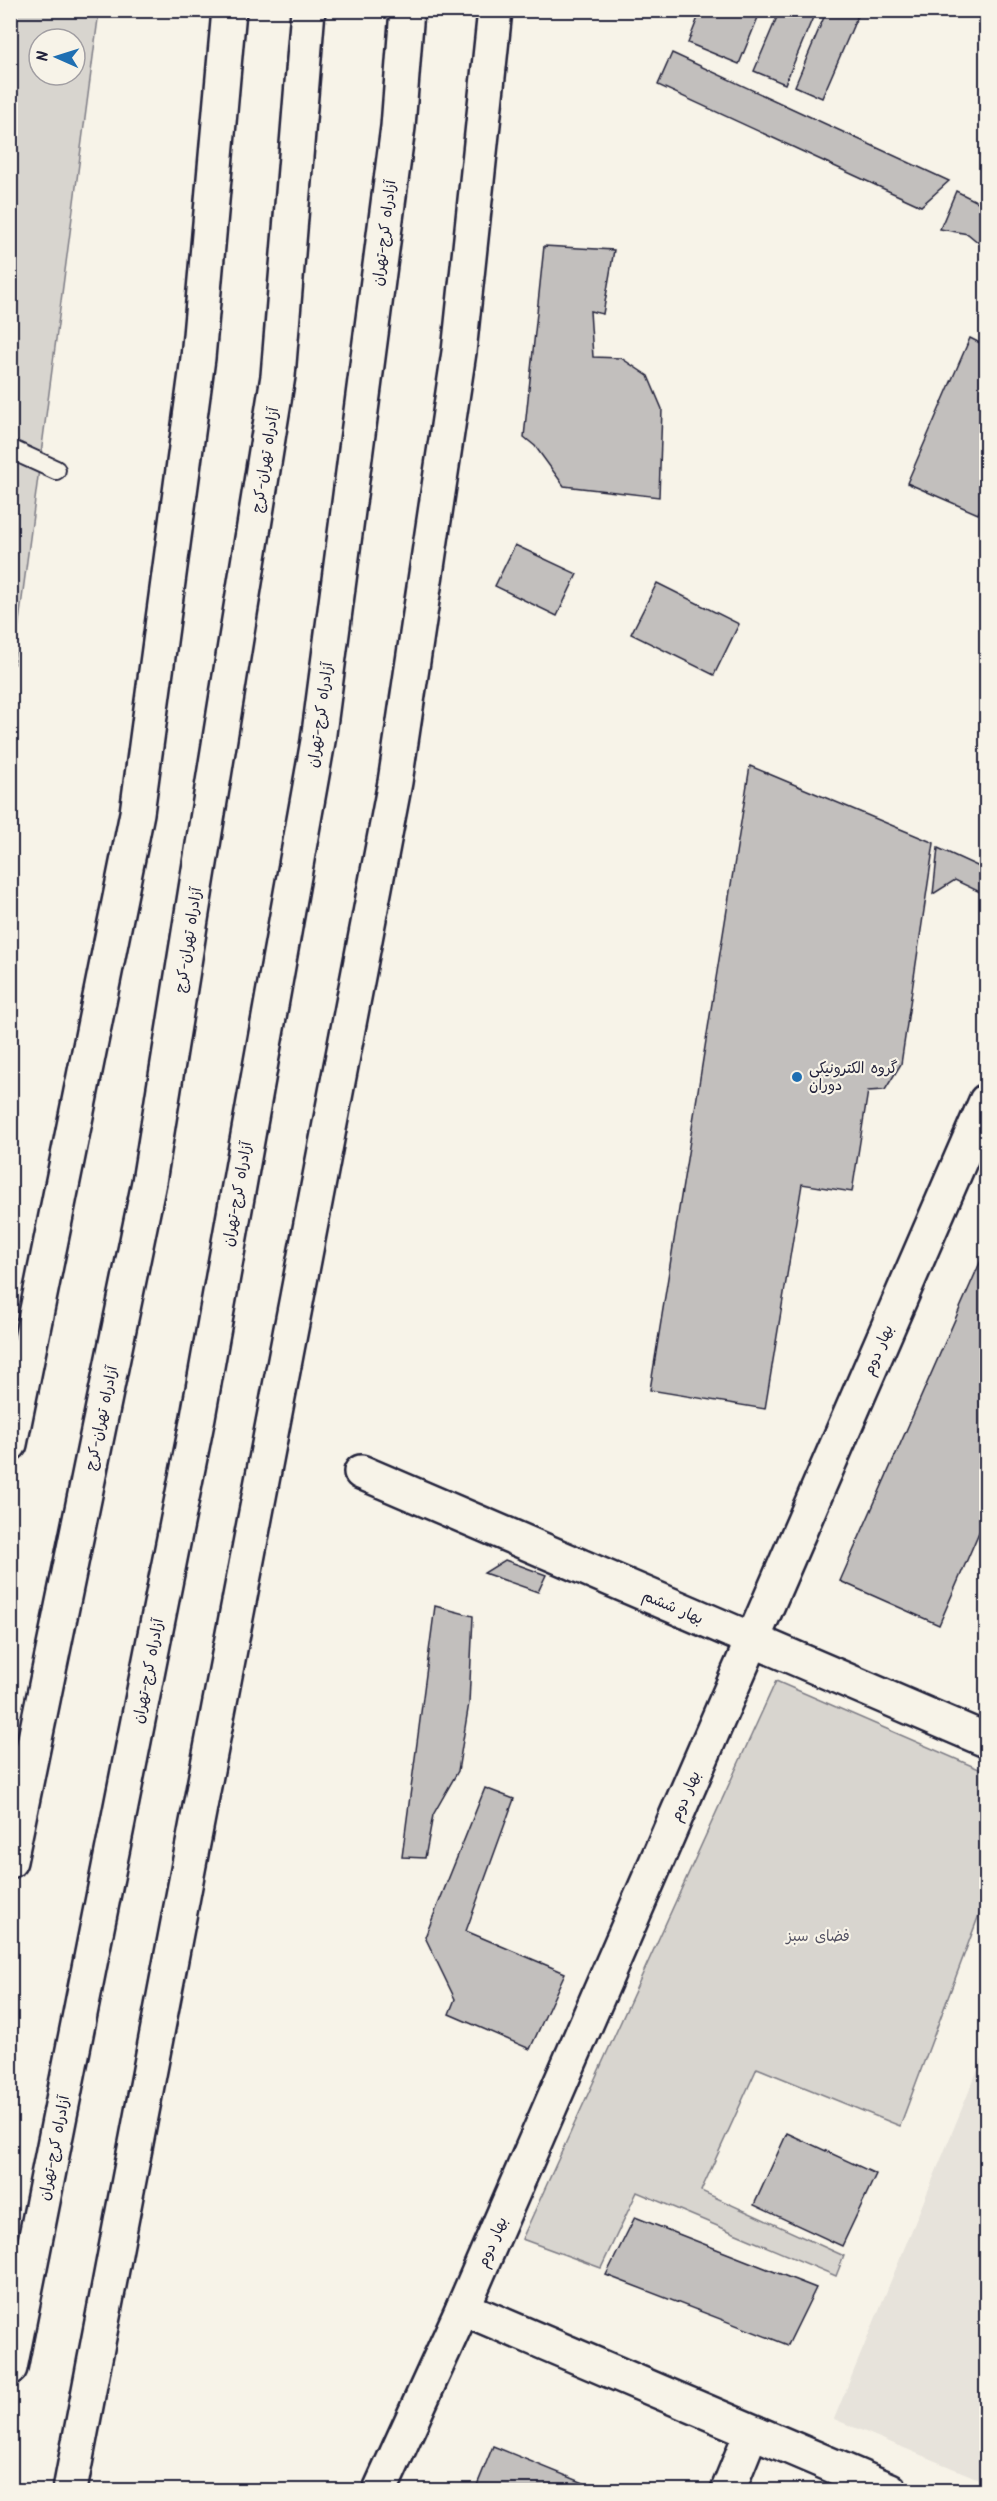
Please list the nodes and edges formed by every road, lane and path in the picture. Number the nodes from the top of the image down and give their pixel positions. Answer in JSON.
{"nodes":[{"id":1,"x":229,"y":10,"type":"edge"},
{"id":2,"x":308,"y":10,"type":"edge"},
{"id":3,"x":407,"y":10,"type":"edge"},
{"id":4,"x":495,"y":10,"type":"edge"},
{"id":5,"x":10,"y":449,"type":"edge"},
{"id":6,"x":56,"y":470,"type":"dead end"},
{"id":7,"x":987,"y":1101,"type":"edge"},
{"id":8,"x":10,"y":1444,"type":"edge"},
{"id":9,"x":361,"y":1472,"type":"dead end"},
{"id":10,"x":752,"y":1641,"type":"junction"},
{"id":11,"x":987,"y":1740,"type":"edge"},
{"id":12,"x":10,"y":1861,"type":"edge"},
{"id":13,"x":463,"y":2308,"type":"junction"},
{"id":14,"x":10,"y":2368,"type":"edge"},
{"id":15,"x":752,"y":2433,"type":"junction"},
{"id":16,"x":69,"y":2490,"type":"edge"},
{"id":17,"x":380,"y":2490,"type":"edge"},
{"id":18,"x":728,"y":2490,"type":"edge"},
{"id":19,"x":890,"y":2490,"type":"edge"}],
"edges":[{"from":1,"to":8,"type":"main road"},
{"from":2,"to":12,"type":"main road","name":"آزادراه تهران-کرج"},
{"from":3,"to":14,"type":"main road","name":"آزادراه کرج-تهران"},
{"from":4,"to":16,"type":"main road"},
{"from":5,"to":6,"type":"lane"},
{"from":7,"to":10,"type":"main road","name":"بهار دوم"},
{"from":9,"to":10,"type":"main road","name":"بهار ششم"},
{"from":10,"to":11,"type":"main road","name":"بهار ششم"},
{"from":10,"to":13,"type":"main road","name":"بهار دوم"},
{"from":13,"to":15,"type":"main road"},
{"from":13,"to":17,"type":"main road","name":"بهار دوم"},
{"from":15,"to":18,"type":"main road"},
{"from":15,"to":19,"type":"main road"}]}
